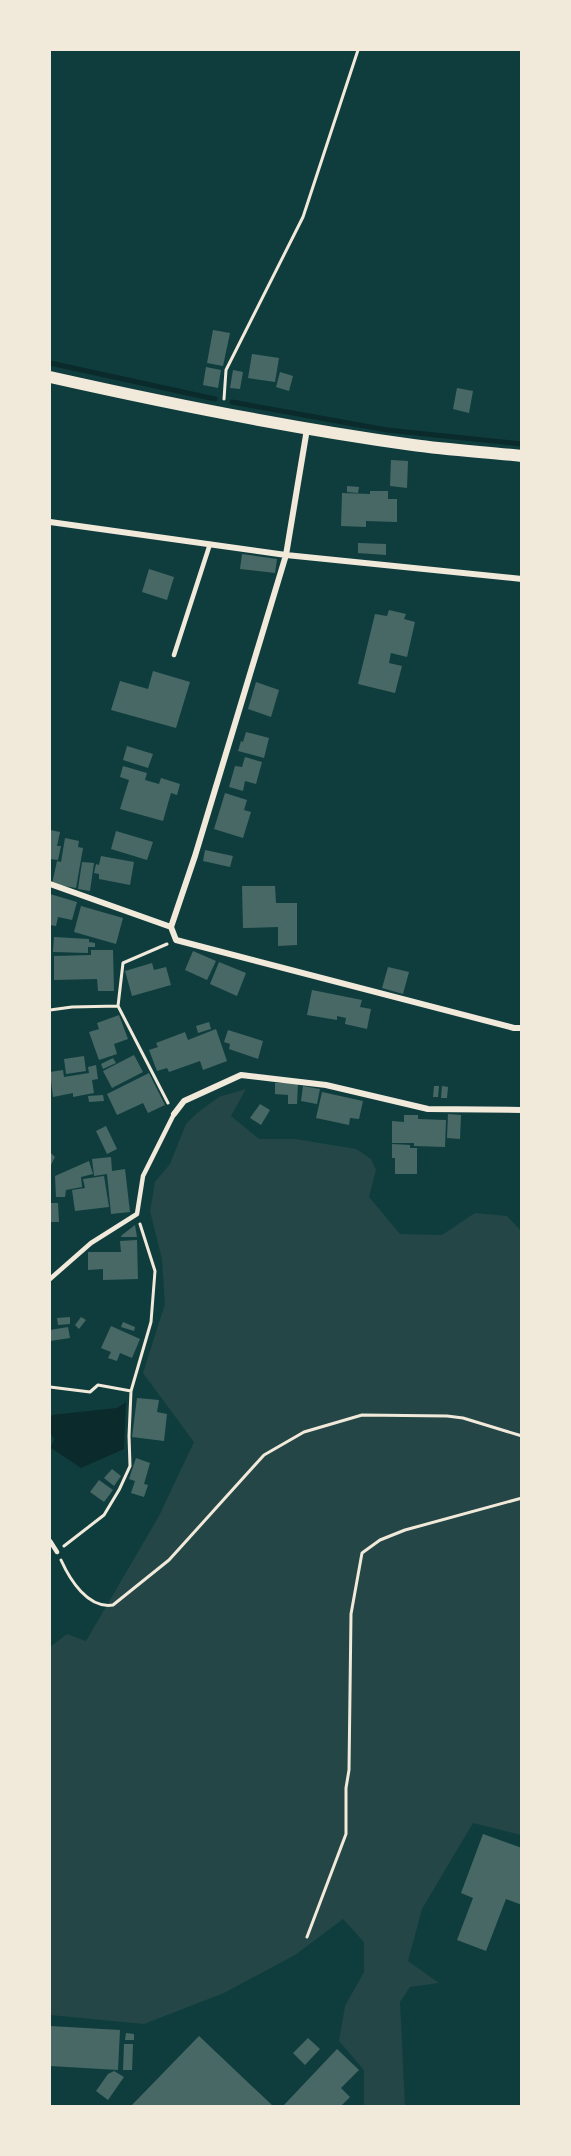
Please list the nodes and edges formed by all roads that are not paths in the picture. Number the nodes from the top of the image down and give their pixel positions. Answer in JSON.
{"nodes":[{"id":1,"x":50,"y":377,"type":"edge"},
{"id":2,"x":307,"y":429,"type":"junction"},
{"id":3,"x":522,"y":456,"type":"edge"},
{"id":4,"x":50,"y":522,"type":"edge"},
{"id":5,"x":210,"y":544,"type":"junction"},
{"id":6,"x":286,"y":555,"type":"junction"},
{"id":7,"x":522,"y":579,"type":"edge"},
{"id":8,"x":174,"y":655,"type":"dead end"},
{"id":9,"x":50,"y":884,"type":"edge"},
{"id":10,"x":171,"y":927,"type":"junction"},
{"id":11,"x":522,"y":1028,"type":"edge"},
{"id":12,"x":522,"y":1110,"type":"edge"},
{"id":13,"x":174,"y":1114,"type":"joint"},
{"id":14,"x":50,"y":1279,"type":"edge"},
{"id":15,"x":50,"y":1541,"type":"edge"},
{"id":16,"x":57,"y":1552,"type":"road end"}],
"edges":[{"from":1,"to":2,"type":"main road"},
{"from":2,"to":3,"type":"main road"},
{"from":2,"to":6,"type":"street"},
{"from":4,"to":5,"type":"street"},
{"from":5,"to":6,"type":"street"},
{"from":5,"to":8,"type":"lane"},
{"from":6,"to":7,"type":"street"},
{"from":6,"to":10,"type":"street"},
{"from":9,"to":10,"type":"street"},
{"from":10,"to":11,"type":"street"},
{"from":12,"to":13,"type":"street"},
{"from":13,"to":14,"type":"lane"},
{"from":15,"to":16,"type":"lane"}]}
